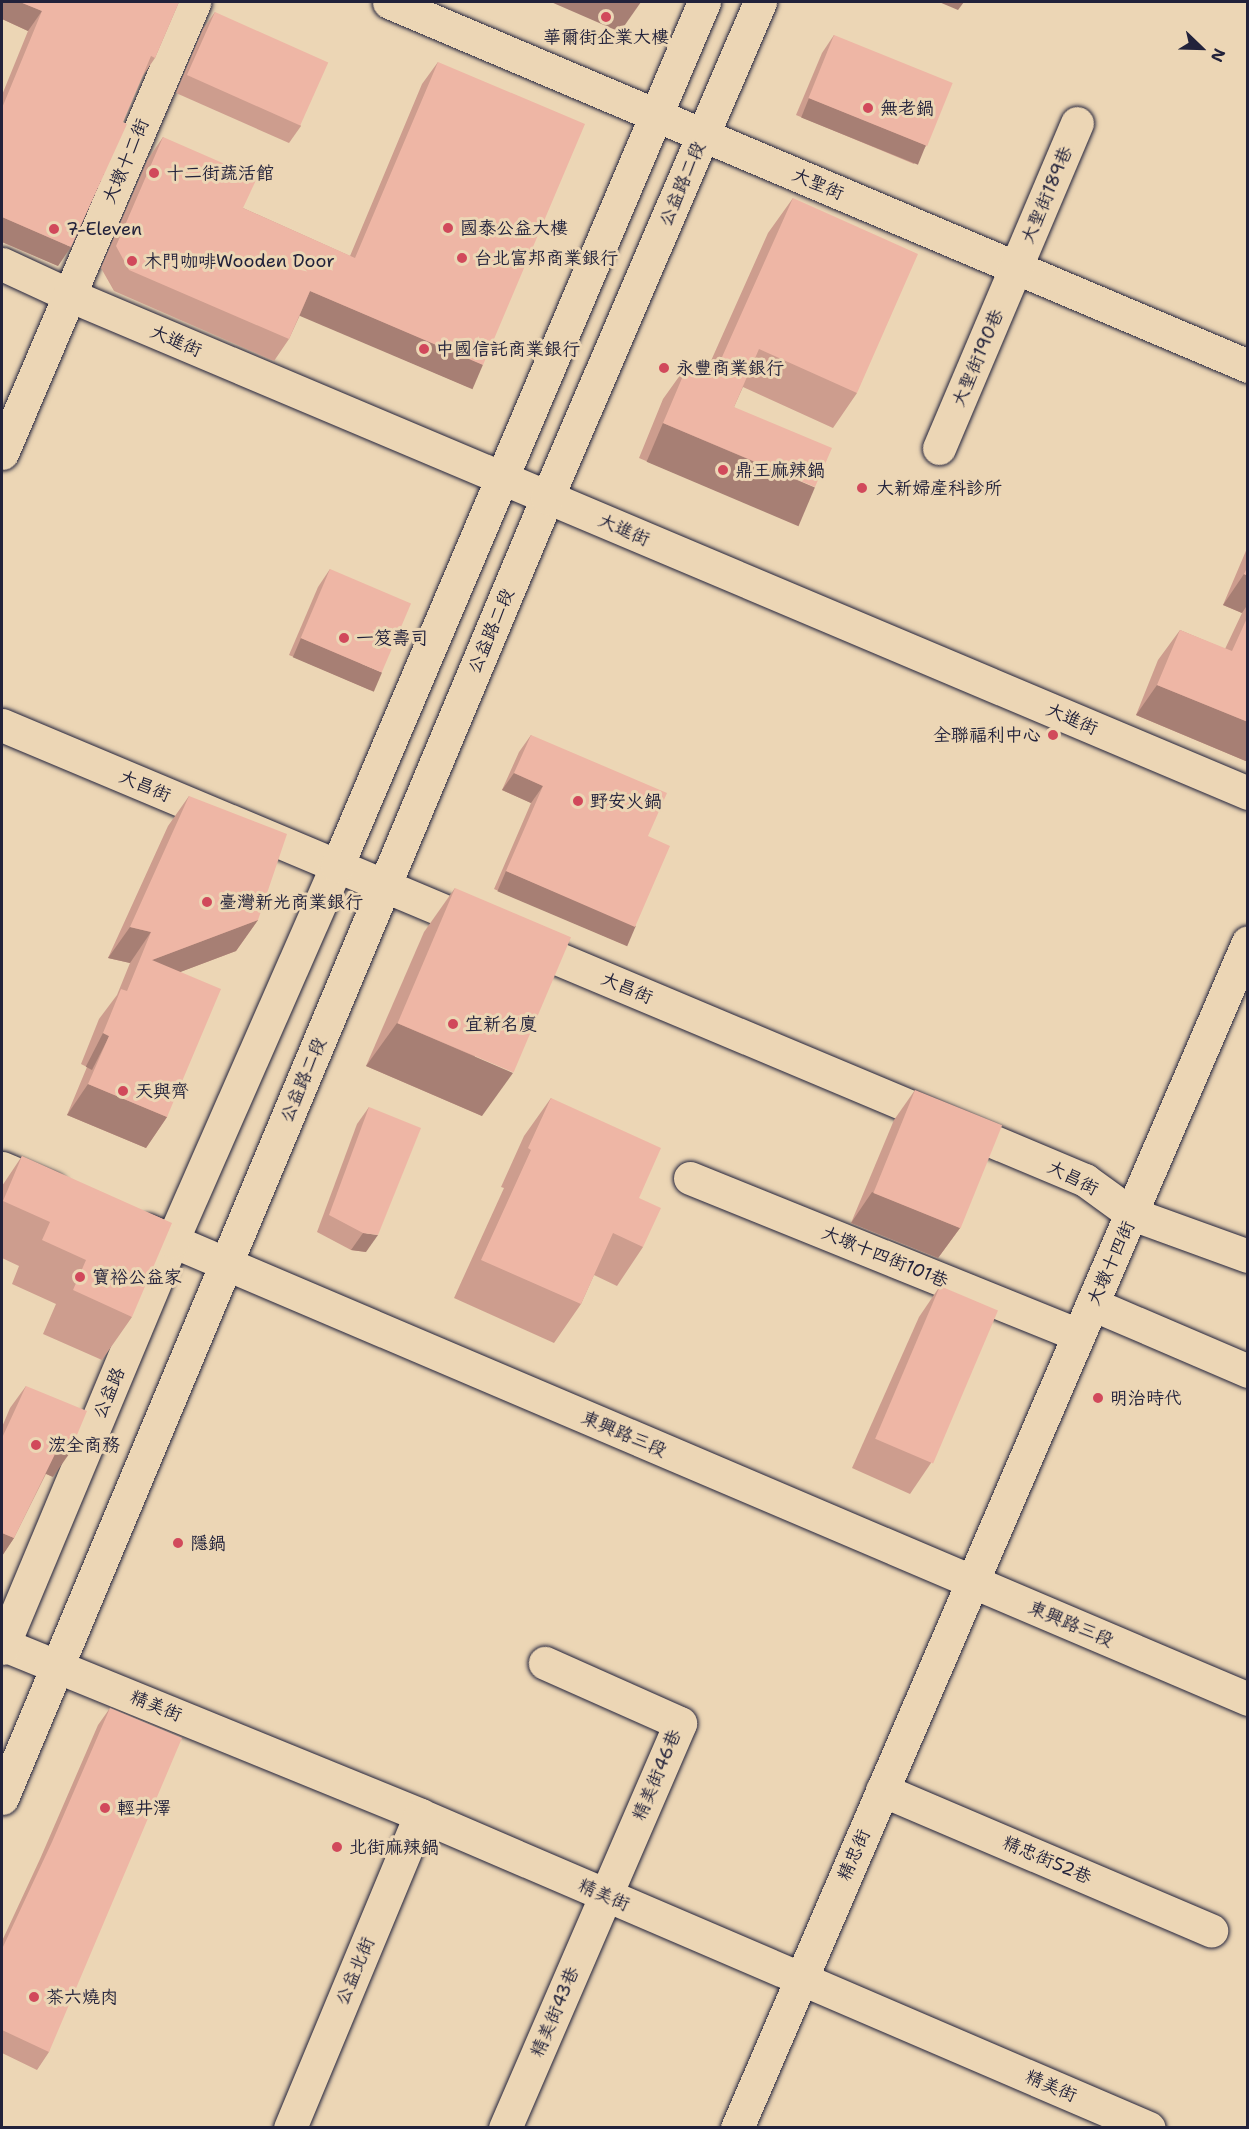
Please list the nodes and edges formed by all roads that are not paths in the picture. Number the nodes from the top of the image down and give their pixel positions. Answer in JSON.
{"nodes":[{"id":1,"x":194,"y":2,"type":"edge"},
{"id":2,"x":389,"y":2,"type":"edge"},
{"id":3,"x":704,"y":2,"type":"edge"},
{"id":4,"x":760,"y":2,"type":"edge"},
{"id":5,"x":656,"y":115,"type":"junction"},
{"id":6,"x":1077,"y":123,"type":"dead end"},
{"id":7,"x":703,"y":135,"type":"junction"},
{"id":8,"x":2,"y":264,"type":"edge"},
{"id":9,"x":1016,"y":268,"type":"junction"},
{"id":10,"x":69,"y":295,"type":"junction"},
{"id":11,"x":1248,"y":366,"type":"edge"},
{"id":12,"x":939,"y":448,"type":"dead end"},
{"id":13,"x":2,"y":453,"type":"edge"},
{"id":14,"x":501,"y":479,"type":"junction"},
{"id":15,"x":547,"y":498,"type":"junction"},
{"id":16,"x":2,"y":725,"type":"edge"},
{"id":17,"x":1248,"y":793,"type":"edge"},
{"id":18,"x":337,"y":866,"type":"junction"},
{"id":19,"x":384,"y":886,"type":"junction"},
{"id":20,"x":1248,"y":942,"type":"edge"},
{"id":21,"x":2,"y":1168,"type":"edge"},
{"id":22,"x":690,"y":1178,"type":"dead end"},
{"id":23,"x":76,"y":1200,"type":"edge"},
{"id":24,"x":1132,"y":1214,"type":"junction"},
{"id":25,"x":119,"y":1218,"type":"edge"},
{"id":26,"x":172,"y":1240,"type":"junction"},
{"id":27,"x":1248,"y":1256,"type":"edge"},
{"id":28,"x":225,"y":1263,"type":"junction"},
{"id":29,"x":1092,"y":1304,"type":"junction"},
{"id":30,"x":1079,"y":1335,"type":"junction"},
{"id":31,"x":1248,"y":1371,"type":"edge"},
{"id":32,"x":973,"y":1583,"type":"junction"},
{"id":33,"x":2,"y":1646,"type":"edge"},
{"id":34,"x":545,"y":1663,"type":"dead end"},
{"id":35,"x":57,"y":1666,"type":"junction"},
{"id":36,"x":1248,"y":1699,"type":"edge"},
{"id":37,"x":882,"y":1790,"type":"junction"},
{"id":38,"x":2,"y":1798,"type":"edge"},
{"id":39,"x":420,"y":1815,"type":"junction"},
{"id":40,"x":605,"y":1896,"type":"junction"},
{"id":41,"x":1211,"y":1930,"type":"dead end"},
{"id":42,"x":800,"y":1979,"type":"junction"},
{"id":43,"x":1106,"y":2119,"type":"edge"},
{"id":44,"x":290,"y":2127,"type":"edge"},
{"id":45,"x":505,"y":2127,"type":"edge"},
{"id":46,"x":737,"y":2127,"type":"edge"},
{"id":47,"x":1149,"y":2127,"type":"edge"}],
"edges":[{"from":1,"to":10,"type":"street","name":"大墩十二街"},
{"from":2,"to":5,"type":"street","name":"大聖街"},
{"from":3,"to":5,"type":"street"},
{"from":4,"to":7,"type":"street","name":"公益路二段"},
{"from":5,"to":7,"type":"street","name":"大聖街"},
{"from":5,"to":14,"type":"street"},
{"from":6,"to":9,"type":"street","name":"大聖街189巷"},
{"from":7,"to":9,"type":"street","name":"大聖街"},
{"from":7,"to":15,"type":"street","name":"公益路二段"},
{"from":8,"to":10,"type":"street","name":"大進街"},
{"from":9,"to":11,"type":"street","name":"大聖街"},
{"from":9,"to":12,"type":"street","name":"大聖街190巷"},
{"from":10,"to":13,"type":"street","name":"大墩十二街"},
{"from":10,"to":14,"type":"street","name":"大進街"},
{"from":14,"to":15,"type":"street","name":"大進街"},
{"from":14,"to":18,"type":"street"},
{"from":15,"to":17,"type":"street","name":"大進街"},
{"from":15,"to":19,"type":"street","name":"公益路二段"},
{"from":16,"to":18,"type":"street","name":"大昌街"},
{"from":18,"to":19,"type":"street","name":"大昌街"},
{"from":18,"to":26,"type":"street"},
{"from":19,"to":24,"type":"street","name":"大昌街"},
{"from":19,"to":28,"type":"street","name":"公益路二段"},
{"from":20,"to":24,"type":"street","name":"大墩十四街"},
{"from":21,"to":23,"type":"street"},
{"from":22,"to":30,"type":"street","name":"大墩十四街101巷"},
{"from":24,"to":27,"type":"street","name":"大昌街"},
{"from":24,"to":29,"type":"street","name":"大墩十四街"},
{"from":25,"to":26,"type":"street","name":"東興路三段"},
{"from":26,"to":28,"type":"street","name":"東興路三段"},
{"from":26,"to":33,"type":"street","name":"公益路"},
{"from":28,"to":32,"type":"street","name":"東興路三段"},
{"from":28,"to":35,"type":"street"},
{"from":29,"to":30,"type":"street","name":"大墩十四街"},
{"from":29,"to":31,"type":"street"},
{"from":30,"to":32,"type":"street","name":"大墩十四街"},
{"from":32,"to":36,"type":"street","name":"東興路三段"},
{"from":32,"to":37,"type":"street","name":"精忠街"},
{"from":33,"to":35,"type":"street","name":"公益路"},
{"from":34,"to":40,"type":"street","name":"精美街46巷"},
{"from":35,"to":38,"type":"street"},
{"from":35,"to":39,"type":"street","name":"精美街"},
{"from":37,"to":41,"type":"street","name":"精忠街52巷"},
{"from":37,"to":42,"type":"street","name":"精忠街"},
{"from":39,"to":40,"type":"street","name":"精美街"},
{"from":39,"to":44,"type":"street","name":"公益北街"},
{"from":40,"to":42,"type":"street","name":"精美街"},
{"from":40,"to":45,"type":"street","name":"精美街43巷"},
{"from":42,"to":43,"type":"street","name":"精美街"},
{"from":42,"to":46,"type":"street","name":"精忠街"},
{"from":43,"to":47,"type":"street","name":"精美街"}]}
